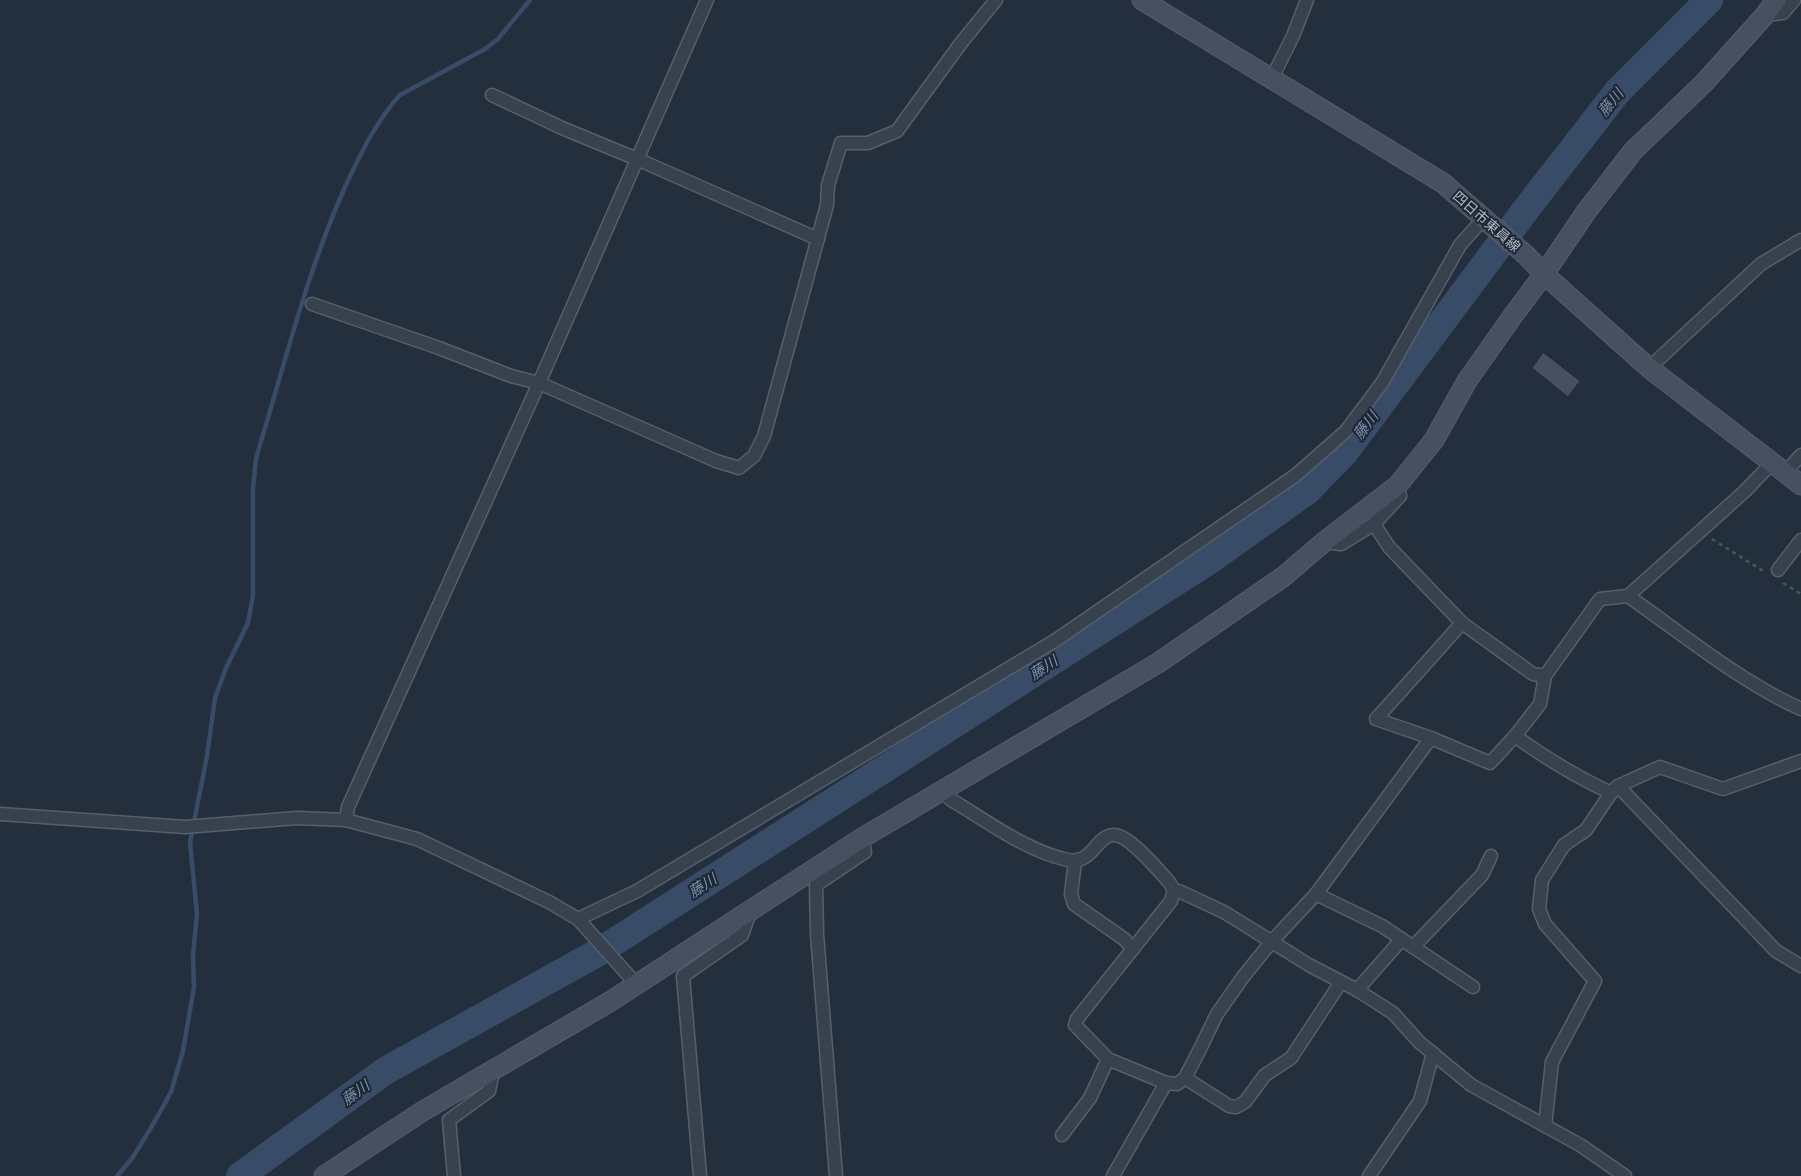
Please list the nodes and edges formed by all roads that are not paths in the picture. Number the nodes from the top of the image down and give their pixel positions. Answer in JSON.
{"nodes":[{"id":1,"x":707,"y":0,"type":"edge"},
{"id":2,"x":996,"y":0,"type":"edge"},
{"id":3,"x":1142,"y":0,"type":"edge"},
{"id":4,"x":1307,"y":0,"type":"edge"},
{"id":5,"x":1776,"y":0,"type":"edge"},
{"id":6,"x":1794,"y":0,"type":"edge"},
{"id":7,"x":1764,"y":15,"type":"junction"},
{"id":8,"x":1272,"y":78,"type":"junction"},
{"id":9,"x":492,"y":95,"type":"dead end"},
{"id":10,"x":637,"y":159,"type":"junction"},
{"id":11,"x":1489,"y":223,"type":"junction"},
{"id":12,"x":818,"y":239,"type":"junction"},
{"id":13,"x":1801,"y":240,"type":"edge"},
{"id":14,"x":1544,"y":274,"type":"junction"},
{"id":15,"x":312,"y":304,"type":"dead end"},
{"id":16,"x":1649,"y":368,"type":"junction"},
{"id":17,"x":539,"y":382,"type":"junction"},
{"id":18,"x":1801,"y":455,"type":"edge"},
{"id":19,"x":1778,"y":468,"type":"junction"},
{"id":20,"x":1398,"y":485,"type":"junction"},
{"id":21,"x":1801,"y":485,"type":"edge"},
{"id":22,"x":1374,"y":524,"type":"junction"},
{"id":23,"x":1801,"y":540,"type":"edge"},
{"id":24,"x":1324,"y":542,"type":"junction"},
{"id":25,"x":1775,"y":575,"type":"road end"},
{"id":26,"x":1628,"y":596,"type":"junction"},
{"id":27,"x":1462,"y":623,"type":"junction"},
{"id":28,"x":1545,"y":676,"type":"junction"},
{"id":29,"x":1801,"y":709,"type":"edge"},
{"id":30,"x":1515,"y":736,"type":"junction"},
{"id":31,"x":1430,"y":738,"type":"junction"},
{"id":32,"x":1801,"y":761,"type":"edge"},
{"id":33,"x":943,"y":790,"type":"junction"},
{"id":34,"x":1615,"y":790,"type":"junction"},
{"id":35,"x":0,"y":814,"type":"edge"},
{"id":36,"x":346,"y":820,"type":"junction"},
{"id":37,"x":862,"y":838,"type":"junction"},
{"id":38,"x":1491,"y":856,"type":"dead end"},
{"id":39,"x":1075,"y":861,"type":"junction"},
{"id":40,"x":1174,"y":890,"type":"junction"},
{"id":41,"x":1316,"y":894,"type":"junction"},
{"id":42,"x":750,"y":910,"type":"junction"},
{"id":43,"x":582,"y":923,"type":"junction"},
{"id":44,"x":1402,"y":939,"type":"junction"},
{"id":45,"x":1272,"y":941,"type":"junction"},
{"id":46,"x":1413,"y":947,"type":"junction"},
{"id":47,"x":1133,"y":949,"type":"junction"},
{"id":48,"x":1801,"y":966,"type":"edge"},
{"id":49,"x":632,"y":981,"type":"junction"},
{"id":50,"x":1341,"y":982,"type":"junction"},
{"id":51,"x":1474,"y":987,"type":"dead end"},
{"id":52,"x":1356,"y":990,"type":"junction"},
{"id":53,"x":1433,"y":1053,"type":"junction"},
{"id":54,"x":1108,"y":1059,"type":"junction"},
{"id":55,"x":493,"y":1071,"type":"junction"},
{"id":56,"x":1185,"y":1078,"type":"junction"},
{"id":57,"x":1166,"y":1083,"type":"junction"},
{"id":58,"x":1545,"y":1126,"type":"junction"},
{"id":59,"x":1062,"y":1136,"type":"dead end"},
{"id":60,"x":324,"y":1176,"type":"edge"},
{"id":61,"x":454,"y":1176,"type":"edge"},
{"id":62,"x":700,"y":1176,"type":"edge"},
{"id":63,"x":836,"y":1176,"type":"edge"},
{"id":64,"x":1113,"y":1176,"type":"edge"},
{"id":65,"x":1369,"y":1176,"type":"edge"},
{"id":66,"x":1625,"y":1176,"type":"edge"}],
"edges":[{"from":1,"to":10,"type":"street"},
{"from":2,"to":12,"type":"street"},
{"from":3,"to":8,"type":"street","name":"四日市東員線"},
{"from":4,"to":8,"type":"street"},
{"from":5,"to":7,"type":"street"},
{"from":6,"to":7,"type":"street"},
{"from":7,"to":14,"type":"street"},
{"from":8,"to":11,"type":"street","name":"四日市東員線"},
{"from":9,"to":10,"type":"street"},
{"from":10,"to":12,"type":"street"},
{"from":10,"to":17,"type":"street"},
{"from":11,"to":14,"type":"street","name":"四日市東員線"},
{"from":11,"to":43,"type":"street"},
{"from":12,"to":17,"type":"street"},
{"from":13,"to":16,"type":"street"},
{"from":14,"to":16,"type":"street","name":"四日市東員線"},
{"from":14,"to":20,"type":"street"},
{"from":15,"to":17,"type":"street"},
{"from":16,"to":19,"type":"street","name":"四日市東員線"},
{"from":17,"to":36,"type":"street"},
{"from":18,"to":19,"type":"street"},
{"from":19,"to":21,"type":"street","name":"四日市東員線"},
{"from":19,"to":26,"type":"street"},
{"from":20,"to":22,"type":"street"},
{"from":20,"to":24,"type":"street"},
{"from":22,"to":24,"type":"street"},
{"from":22,"to":27,"type":"street"},
{"from":23,"to":25,"type":"street"},
{"from":24,"to":33,"type":"street"},
{"from":26,"to":28,"type":"street"},
{"from":26,"to":29,"type":"street"},
{"from":27,"to":28,"type":"street"},
{"from":27,"to":31,"type":"street"},
{"from":28,"to":30,"type":"street"},
{"from":30,"to":31,"type":"street"},
{"from":30,"to":34,"type":"street"},
{"from":31,"to":41,"type":"street"},
{"from":32,"to":34,"type":"street"},
{"from":33,"to":37,"type":"street"},
{"from":33,"to":39,"type":"street"},
{"from":34,"to":48,"type":"street"},
{"from":34,"to":58,"type":"street"},
{"from":35,"to":36,"type":"street"},
{"from":36,"to":43,"type":"street"},
{"from":37,"to":42,"type":"street"},
{"from":37,"to":63,"type":"street"},
{"from":38,"to":46,"type":"street"},
{"from":39,"to":40,"type":"street"},
{"from":39,"to":47,"type":"street"},
{"from":40,"to":45,"type":"street"},
{"from":40,"to":47,"type":"street"},
{"from":41,"to":44,"type":"street"},
{"from":41,"to":45,"type":"street"},
{"from":42,"to":49,"type":"street"},
{"from":42,"to":62,"type":"street"},
{"from":43,"to":49,"type":"street"},
{"from":44,"to":46,"type":"street"},
{"from":44,"to":52,"type":"street"},
{"from":45,"to":50,"type":"street"},
{"from":45,"to":56,"type":"street"},
{"from":46,"to":51,"type":"street"},
{"from":47,"to":54,"type":"street"},
{"from":49,"to":55,"type":"street"},
{"from":50,"to":52,"type":"street"},
{"from":50,"to":56,"type":"street"},
{"from":52,"to":53,"type":"street"},
{"from":53,"to":58,"type":"street"},
{"from":53,"to":65,"type":"street"},
{"from":54,"to":57,"type":"street"},
{"from":54,"to":59,"type":"street"},
{"from":55,"to":60,"type":"street"},
{"from":55,"to":61,"type":"street"},
{"from":56,"to":57,"type":"street"},
{"from":57,"to":64,"type":"street"},
{"from":58,"to":66,"type":"street"}]}
